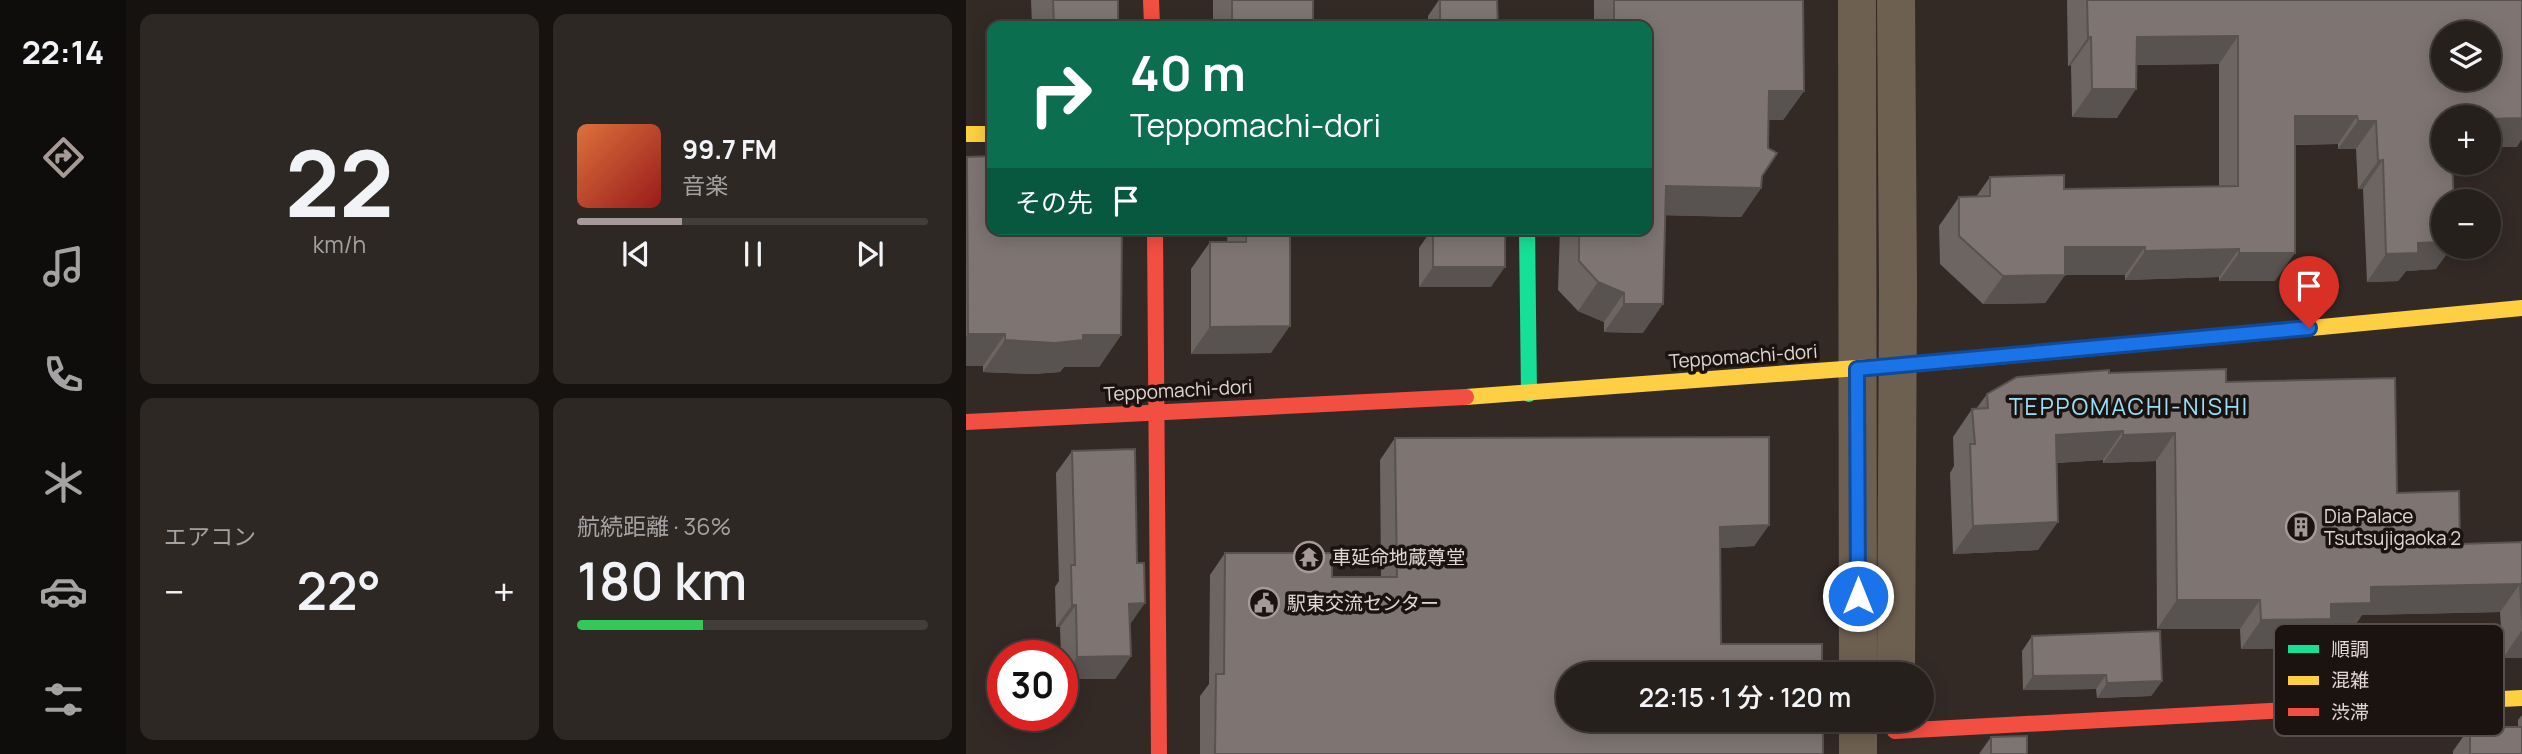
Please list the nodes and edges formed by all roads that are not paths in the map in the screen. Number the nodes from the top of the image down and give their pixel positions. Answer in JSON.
{"nodes":[{"id":1,"x":1151,"y":0,"type":"edge"},
{"id":2,"x":1857,"y":0,"type":"edge"},
{"id":3,"x":1896,"y":0,"type":"edge"},
{"id":4,"x":1152,"y":21,"type":"edge"},
{"id":5,"x":966,"y":134,"type":"edge"},
{"id":6,"x":987,"y":134,"type":"edge"},
{"id":7,"x":1155,"y":235,"type":"edge"},
{"id":8,"x":1527,"y":235,"type":"edge"},
{"id":9,"x":2522,"y":308,"type":"edge"},
{"id":10,"x":1898,"y":365,"type":"junction"},
{"id":11,"x":1857,"y":369,"type":"junction"},
{"id":12,"x":1529,"y":394,"type":"junction"},
{"id":13,"x":1157,"y":412,"type":"junction"},
{"id":14,"x":966,"y":422,"type":"edge"},
{"id":15,"x":1858,"y":662,"type":"edge"},
{"id":16,"x":1896,"y":662,"type":"edge"},
{"id":17,"x":2522,"y":698,"type":"edge"},
{"id":18,"x":2504,"y":699,"type":"edge"},
{"id":19,"x":2274,"y":713,"type":"edge"},
{"id":20,"x":1858,"y":732,"type":"edge"},
{"id":21,"x":1895,"y":735,"type":"edge"},
{"id":22,"x":1159,"y":754,"type":"edge"},
{"id":23,"x":1858,"y":754,"type":"edge"}],
"edges":[{"from":1,"to":4,"type":"street"},
{"from":2,"to":11,"type":"street"},
{"from":3,"to":10,"type":"street"},
{"from":5,"to":6,"type":"street"},
{"from":7,"to":13,"type":"street"},
{"from":8,"to":12,"type":"street"},
{"from":9,"to":10,"type":"street","name":"Teppomachi-dori"},
{"from":10,"to":11,"type":"street","name":"Teppomachi-dori"},
{"from":10,"to":16,"type":"street"},
{"from":11,"to":12,"type":"street","name":"Teppomachi-dori"},
{"from":11,"to":15,"type":"street"},
{"from":12,"to":13,"type":"street","name":"Teppomachi-dori"},
{"from":13,"to":14,"type":"street","name":"Teppomachi-dori"},
{"from":13,"to":22,"type":"street"},
{"from":17,"to":18,"type":"street"},
{"from":19,"to":21,"type":"street"},
{"from":20,"to":23,"type":"street"}]}
